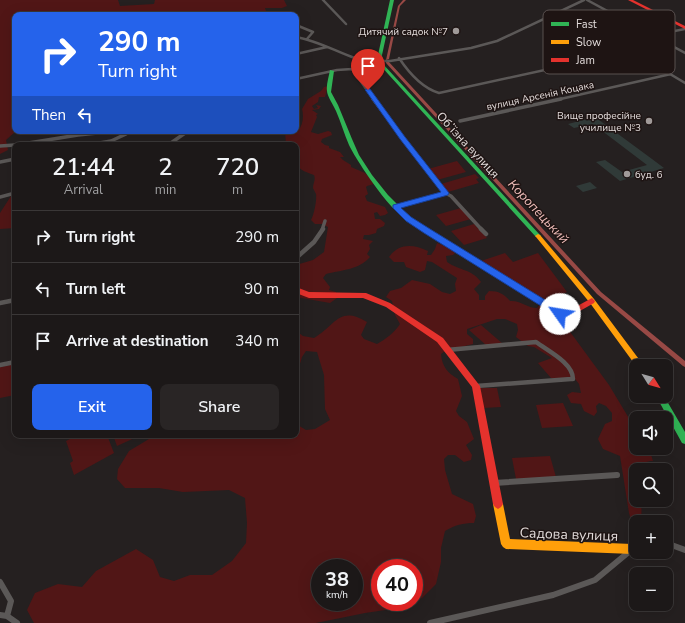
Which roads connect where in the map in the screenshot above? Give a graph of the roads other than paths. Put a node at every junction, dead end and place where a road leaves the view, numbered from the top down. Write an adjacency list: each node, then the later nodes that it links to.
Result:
1 (323, 0): 10 (street)
2 (392, 0): 22 (street)
3 (584, 0): 6 (street)
4 (587, 0): 7 (street)
5 (630, 0): 8 (street)
6 (563, 10)
7 (605, 10)
8 (649, 10)
9 (543, 19): 21 (street)
10 (346, 24)
11 (675, 24): 13 (street)
12 (299, 26): 16 (street)
13 (685, 29): 14 (street)
14 (675, 31)
15 (299, 38): 16 (street)
16 (308, 39): 17 (street)
17 (327, 47): 19 (street); 22 (street)
18 (675, 48): 20 (street)
19 (299, 53)
20 (685, 53)
21 (399, 58): 22 (street); 24 (street)
22 (381, 64): 23 (street); 51 (street, Обʼїзна вулиця)
23 (352, 69): 25 (street); 42 (street)
24 (543, 70)
25 (332, 71): 28 (street); 45 (street)
26 (671, 74): 27 (street, вулиця Арсенія Коцака); 29 (street)
27 (666, 75): 30 (street); 31 (street, вулиця Арсенія Коцака)
28 (299, 79)
29 (685, 82)
30 (685, 86)
31 (460, 121)
32 (85, 134): 35 (street)
33 (126, 134): 36 (street)
34 (184, 134): 37 (street)
35 (35, 142)
36 (102, 142)
37 (172, 142)
38 (12, 145): 39 (street)
39 (0, 146)
40 (12, 160): 41 (street)
41 (0, 162)
42 (446, 193): 45 (street); 47 (street)
43 (12, 194): 44 (street)
44 (0, 197)
45 (395, 207): 51 (street)
46 (325, 221): 48 (street)
47 (486, 234)
48 (299, 255)
49 (299, 292): 53 (street)
50 (12, 301): 52 (street)
51 (592, 301): 54 (street, Обʼїзна вулиця)
52 (0, 303)
53 (447, 350): 57 (street); 57 (street)
54 (635, 359)
55 (12, 363): 56 (street)
56 (0, 366)
57 (476, 386): 61 (street)
58 (664, 403): 59 (street)
59 (685, 440)
60 (617, 475): 61 (street)
61 (494, 483): 63 (street, Садова вулиця)
62 (673, 546): 64 (street)
63 (629, 547)
64 (685, 550)
65 (629, 552): 69 (street)
66 (0, 582): 67 (street)
67 (3, 615): 68 (street)
68 (17, 623)
69 (430, 623)

